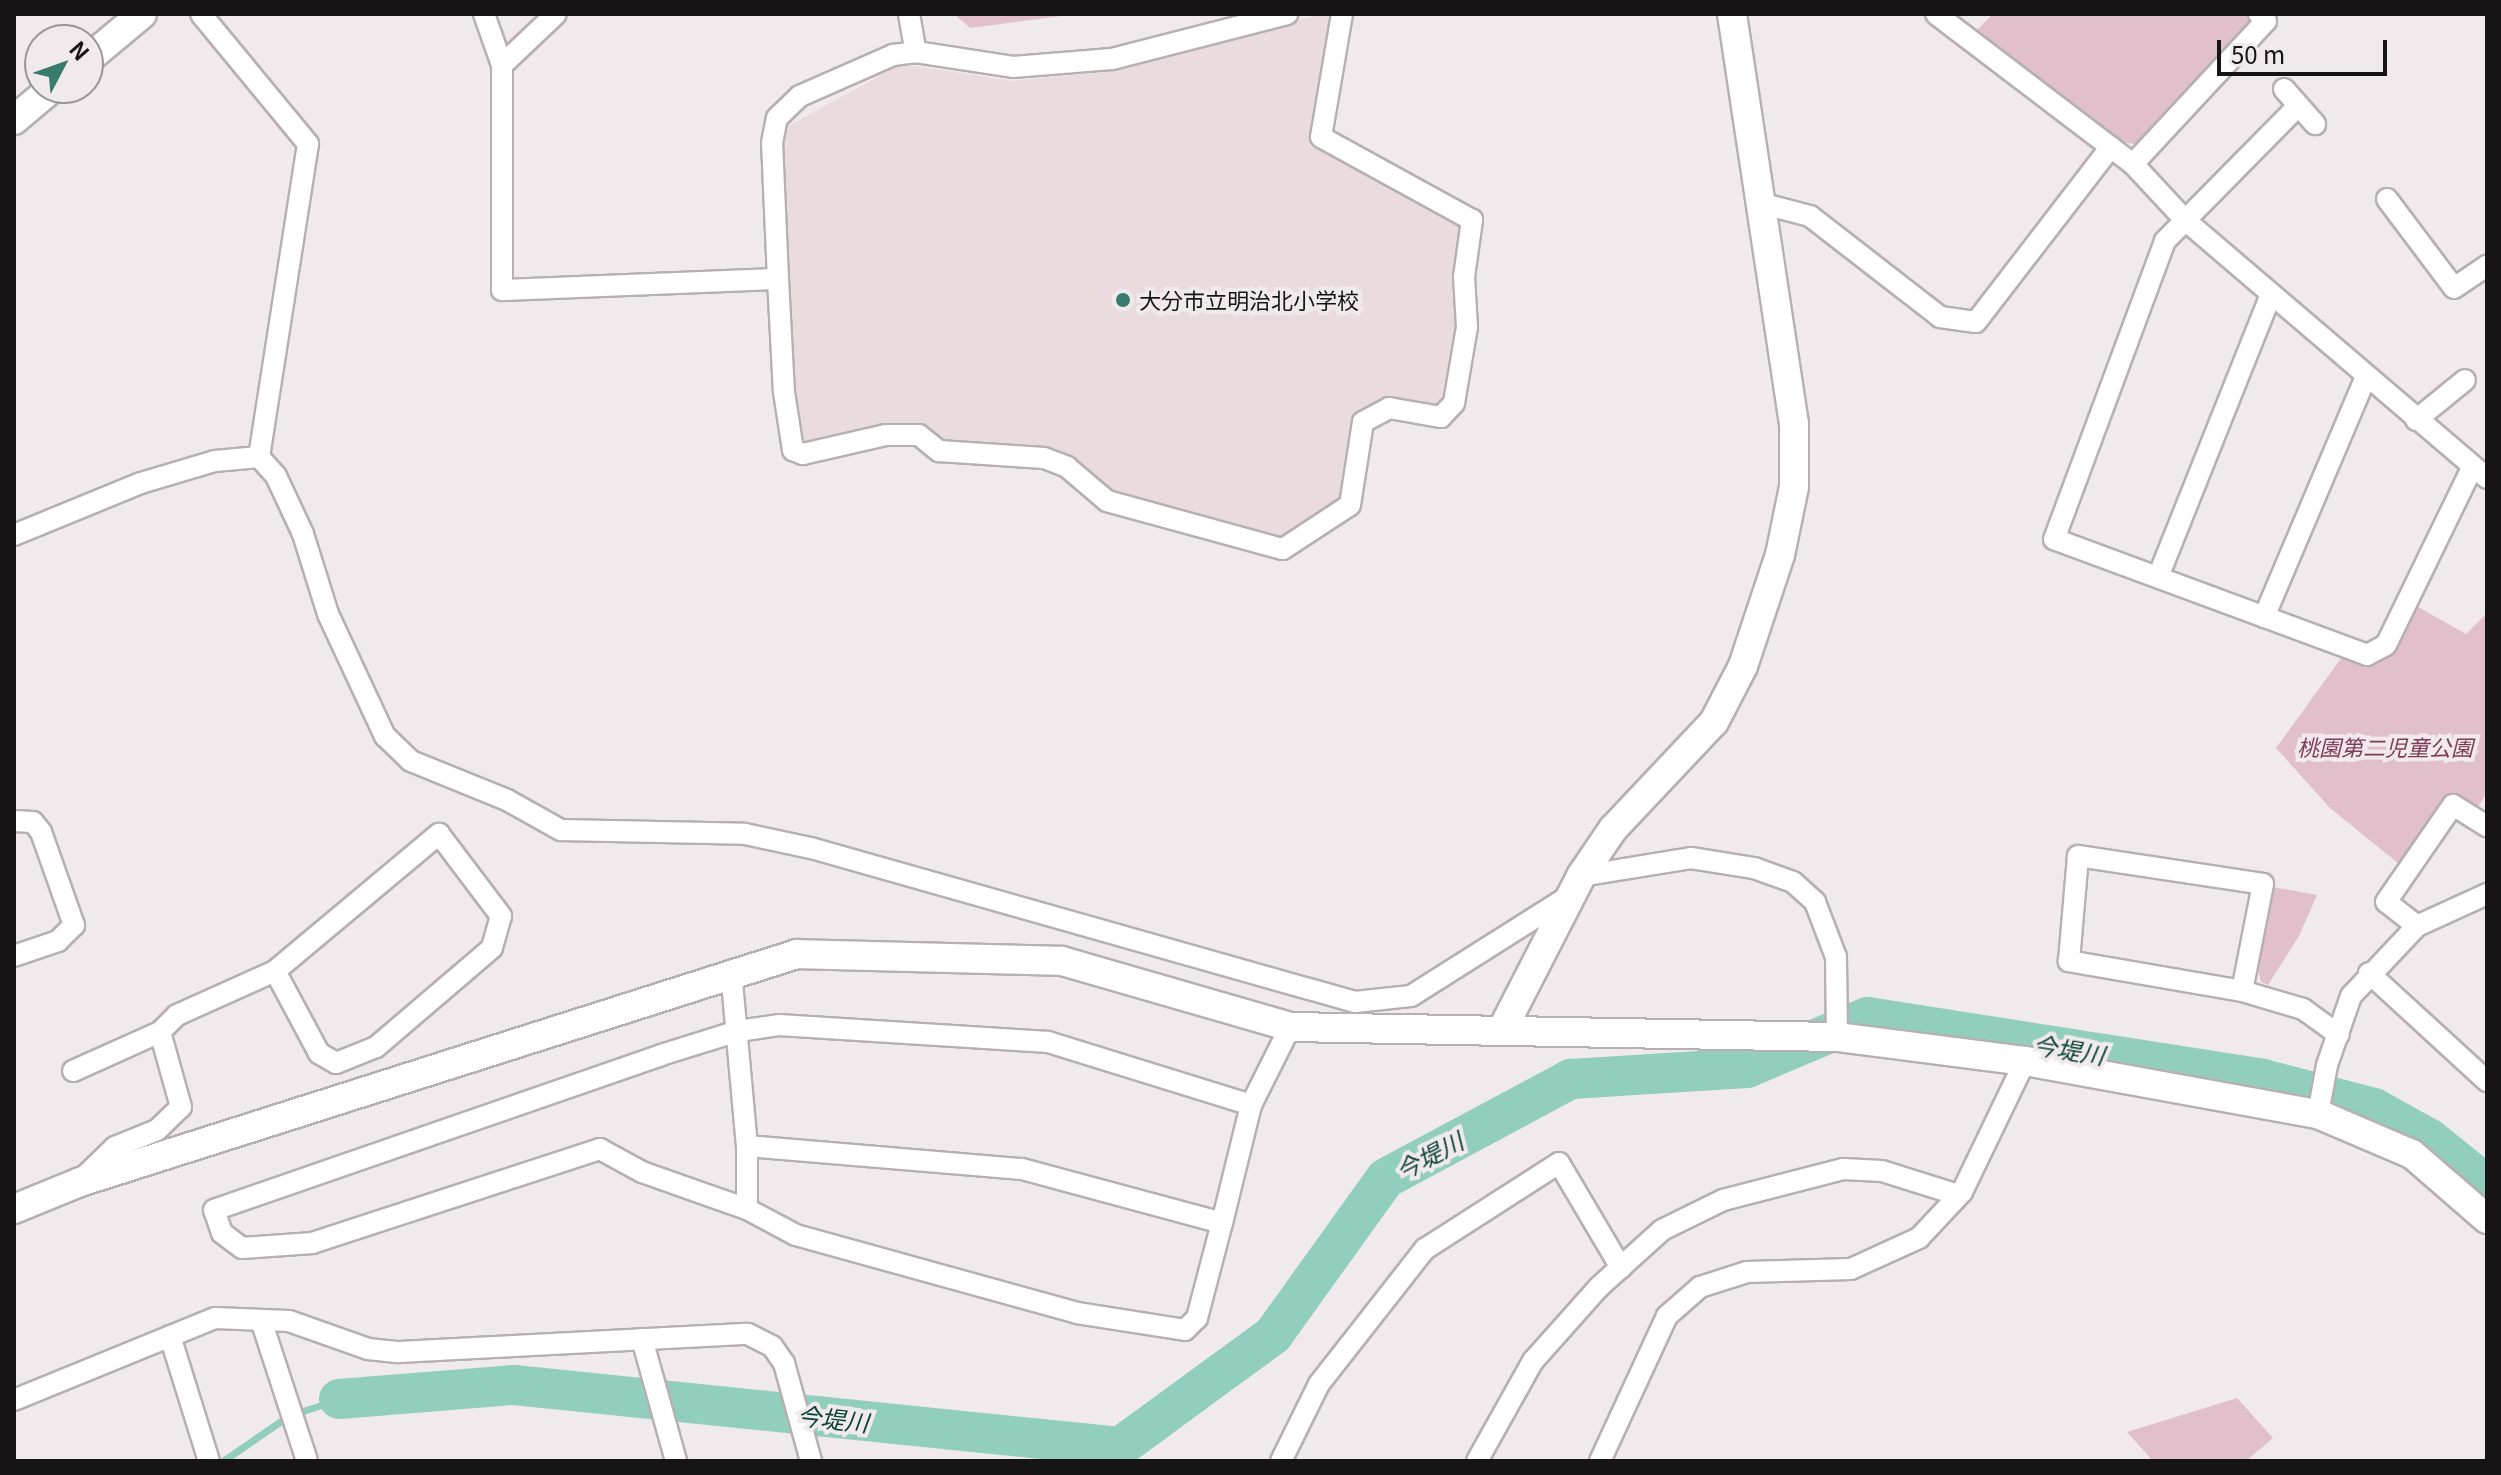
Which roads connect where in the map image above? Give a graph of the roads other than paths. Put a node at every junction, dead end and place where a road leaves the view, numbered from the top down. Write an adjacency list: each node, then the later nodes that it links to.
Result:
1 (142, 14): 11 (street)
2 (201, 14): 30 (street)
3 (484, 14): 13 (street)
4 (556, 14): 13 (street)
5 (909, 14): 12 (street)
6 (1287, 14): 12 (street)
7 (1342, 14): 25 (street)
8 (1732, 14): 22 (street)
9 (1936, 14): 19 (street)
10 (2259, 14): 20 (street)
11 (104, 46)
12 (916, 52): 25 (street)
13 (502, 65): 25 (street)
14 (2284, 89): 16 (street)
15 (33, 104): 17 (street)
16 (2298, 106): 18 (street); 23 (street)
17 (14, 120)
18 (2315, 124)
19 (2111, 147): 20 (street); 22 (street)
20 (2133, 164): 23 (street)
21 (2387, 199): 24 (street)
22 (1760, 203): 37 (street)
23 (2185, 220): 26 (street); 33 (street)
24 (2487, 266)
25 (778, 279)
26 (2271, 294): 27 (street); 33 (street)
27 (2366, 377): 29 (street); 34 (street)
28 (2465, 380): 29 (street)
29 (2416, 420): 31 (street)
30 (259, 457): 32 (street); 37 (street)
31 (2479, 473): 34 (street)
32 (14, 535)
33 (2158, 577): 34 (street)
34 (2264, 617)
35 (14, 821): 40 (street)
36 (2487, 826): 39 (street)
37 (1573, 887): 46 (street); 50 (street)
38 (2482, 902): 39 (street)
39 (2417, 926): 43 (street)
40 (14, 956)
41 (275, 971): 41 (street); 48 (street)
42 (731, 971): 45 (street); 47 (street); 57 (street)
43 (2369, 973): 49 (street); 53 (street)
44 (2242, 991): 44 (street); 49 (street)
45 (1290, 1027): 46 (street); 54 (street)
46 (1502, 1030): 50 (street)
47 (738, 1031): 54 (street); 56 (street); 60 (street)
48 (160, 1032): 52 (street); 57 (street)
49 (2339, 1035): 55 (street)
50 (1837, 1037): 51 (street)
51 (2025, 1061): 55 (street); 58 (street)
52 (73, 1071)
53 (2487, 1081)
54 (1251, 1105): 62 (street)
55 (2319, 1107): 61 (street)
56 (747, 1146): 60 (street); 62 (street)
57 (80, 1182): 59 (street)
58 (1958, 1195): 63 (street); 74 (street)
59 (14, 1209)
60 (747, 1209): 62 (street)
61 (2487, 1219)
62 (1222, 1223)
63 (1621, 1268): 72 (street); 73 (street)
64 (261, 1320): 65 (street); 66 (street); 69 (street)
65 (170, 1336): 67 (street); 68 (street)
66 (642, 1339): 70 (street); 71 (street)
67 (14, 1400)
68 (209, 1461)
69 (307, 1461)
70 (676, 1461)
71 (811, 1461)
72 (1281, 1461)
73 (1477, 1461)
74 (1600, 1461)

